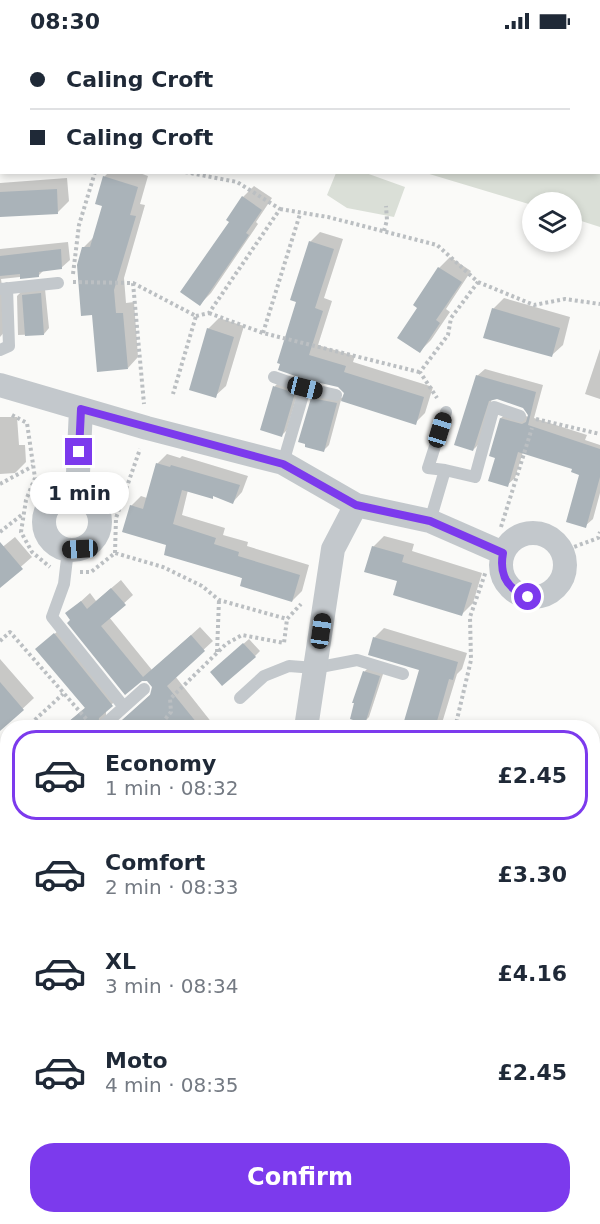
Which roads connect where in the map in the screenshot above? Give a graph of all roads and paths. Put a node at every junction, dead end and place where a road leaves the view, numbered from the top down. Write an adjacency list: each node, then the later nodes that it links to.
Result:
1 (94, 174): 7 (path)
2 (195, 174): 4 (path)
3 (386, 206): 6 (path)
4 (280, 209): 5 (path); 13 (path)
5 (300, 214): 6 (path); 15 (path)
6 (384, 231): 8 (path)
7 (72, 282): 9 (path); 10 (path)
8 (478, 282): 12 (path); 17 (path)
9 (58, 283): 11 (lane)
10 (133, 283): 14 (path); 27 (path)
11 (3, 288): 16 (lane)
12 (600, 304)
13 (209, 313): 14 (path); 15 (path)
14 (196, 316): 21 (path)
15 (263, 333): 17 (path)
16 (0, 350)
17 (420, 372): 24 (path)
18 (274, 377): 20 (lane)
19 (0, 386): 23 (street)
20 (305, 388): 22 (lane); 29 (lane)
21 (173, 394)
22 (336, 395)
23 (81, 409): 27 (street); 33 (street)
24 (446, 412): 31 (lane)
25 (9, 413): 30 (path)
26 (520, 416): 28 (path); 31 (lane)
27 (147, 428): 29 (street); 40 (path)
28 (600, 434)
29 (283, 464): 34 (street)
30 (33, 466): 32 (path); 35 (path)
31 (445, 470): 36 (lane)
32 (0, 484)
33 (77, 494): 42 (street); 42 (street)
34 (356, 505): 36 (street); 43 (street)
35 (24, 513): 37 (path); 42 (path)
36 (430, 521): 41 (street)
37 (0, 532)
38 (600, 532): 39 (path)
39 (563, 551): 41 (street); 41 (street)
40 (115, 553): 42 (path); 44 (path)
41 (503, 553)
42 (67, 561): 53 (lane)
43 (326, 595): 45 (path); 48 (street)
44 (219, 600): 45 (path); 47 (path)
45 (287, 619): 47 (path)
46 (0, 641): 51 (path)
47 (217, 653): 57 (path)
48 (315, 668): 49 (lane); 52 (lane); 58 (street)
49 (404, 674)
50 (144, 689): 53 (lane)
51 (63, 694): 54 (path); 55 (path)
52 (240, 698)
53 (124, 707): 56 (lane)
54 (35, 720)
55 (92, 720)
56 (107, 720)
57 (164, 720)
58 (307, 720)

